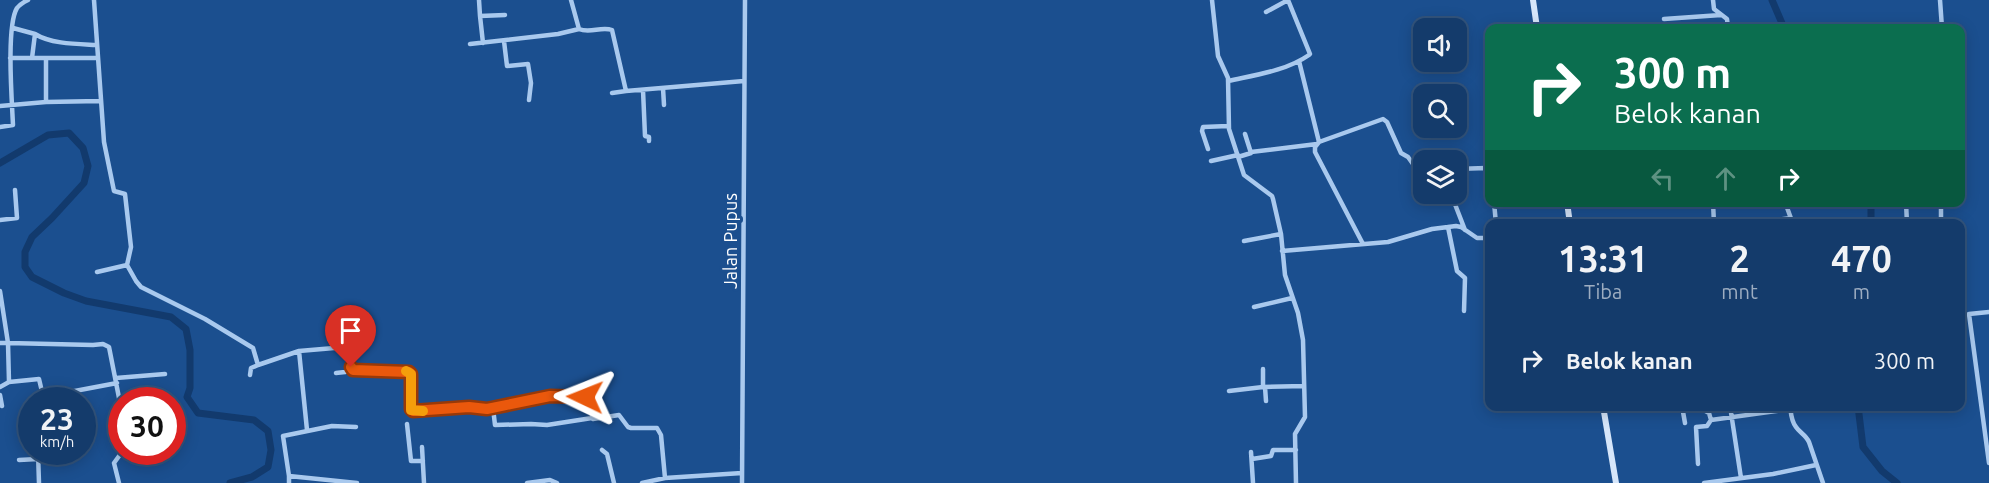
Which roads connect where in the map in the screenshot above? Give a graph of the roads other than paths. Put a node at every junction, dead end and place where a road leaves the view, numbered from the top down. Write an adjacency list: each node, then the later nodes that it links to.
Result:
1 (28, 0): 19 (street)
2 (94, 0): 25 (street)
3 (478, 0): 14 (street)
4 (571, 0): 20 (street)
5 (745, 0): 31 (street, Jalan Pupus)
6 (1212, 0): 32 (street)
7 (1288, 0): 11 (street); 30 (street)
8 (1533, 0): 16 (main road)
9 (1713, 0): 13 (street)
10 (1940, 0): 18 (street)
11 (1266, 12)
12 (505, 15): 14 (street)
13 (1721, 15): 15 (street); 17 (street)
14 (480, 16): 23 (street)
15 (1664, 19)
16 (1537, 24)
17 (1728, 24)
18 (1942, 24)
19 (13, 25): 21 (street); 26 (street)
20 (579, 29): 22 (street); 35 (street)
21 (35, 34): 25 (street); 27 (street)
22 (504, 41): 23 (street); 37 (street)
23 (483, 43): 24 (street)
24 (470, 44)
25 (96, 45): 29 (street)
26 (10, 58): 27 (street); 40 (street)
27 (32, 58): 28 (street)
28 (46, 58): 29 (street); 39 (street)
29 (98, 58): 38 (street)
30 (1299, 62): 32 (street); 47 (street)
31 (744, 81): 33 (street); 123 (street, Jalan Pupus)
32 (1228, 81): 43 (street)
33 (663, 88): 34 (street); 41 (street)
34 (643, 90): 35 (street); 46 (street)
35 (626, 91): 36 (street)
36 (612, 93)
37 (529, 100)
38 (100, 101): 39 (street); 65 (street)
39 (46, 102): 40 (street)
40 (13, 105): 42 (street); 44 (street)
41 (664, 105)
42 (0, 106)
43 (1228, 126): 48 (street); 50 (street)
44 (0, 127)
45 (1245, 134): 49 (street)
46 (649, 141)
47 (1318, 143): 49 (street); 52 (street); 63 (street)
48 (1208, 149)
49 (1251, 152): 50 (street)
50 (1238, 156): 51 (street); 60 (street)
51 (1211, 161)
52 (1413, 164)
53 (1485, 168): 54 (street)
54 (1467, 169)
55 (15, 190): 57 (street)
56 (1455, 204): 59 (street)
57 (0, 220)
58 (1448, 227): 59 (street); 63 (street); 70 (street)
59 (1466, 230): 61 (street)
60 (1281, 234): 62 (street); 64 (street)
61 (1485, 238)
62 (1244, 241)
63 (1363, 244): 64 (street)
64 (1282, 251): 68 (street)
65 (127, 265): 66 (street); 77 (street)
66 (97, 272)
67 (0, 291): 75 (street)
68 (1292, 298): 69 (street); 85 (street)
69 (1254, 307)
70 (1464, 311)
71 (1989, 312): 73 (street)
72 (1965, 314): 73 (street)
73 (1969, 314): 112 (street)
74 (0, 343): 75 (street)
75 (8, 343): 83 (street); 84 (street)
76 (299, 351): 77 (street); 78 (street); 110 (street)
77 (258, 365): 82 (street)
78 (352, 368): 80 (street); 95 (street)
79 (1263, 369): 90 (street)
80 (336, 373)
81 (165, 374): 83 (street)
82 (250, 375)
83 (116, 380): 88 (street); 89 (street)
84 (9, 382): 86 (street); 87 (street)
85 (1304, 386): 90 (street); 114 (street)
86 (0, 387)
87 (41, 387)
88 (89, 387)
89 (117, 387)
90 (1264, 387): 91 (street); 93 (street)
91 (1229, 391)
92 (0, 395): 94 (street)
93 (1266, 401)
94 (2, 406)
95 (493, 408): 104 (street); 104 (street)
96 (1604, 411): 141 (main road)
97 (1683, 411): 107 (street)
98 (1706, 411): 106 (street)
99 (1731, 411): 105 (street)
100 (1762, 411): 103 (street)
101 (1776, 411): 103 (street)
102 (1790, 411): 122 (street)
103 (1762, 414): 105 (street)
104 (592, 418): 126 (street)
105 (1733, 418): 106 (street); 127 (street)
106 (1714, 420): 119 (street)
107 (1685, 423)
108 (407, 424): 117 (street)
109 (356, 427): 110 (street)
110 (308, 430): 124 (street)
111 (422, 447): 117 (street)
112 (1988, 448): 118 (street)
113 (602, 450): 136 (street)
114 (1296, 450): 116 (street); 140 (street)
115 (1251, 452): 116 (street)
116 (1252, 459): 139 (street)
117 (423, 461): 133 (street)
118 (1989, 463)
119 (1698, 464)
120 (38, 465): 129 (street)
121 (114, 465): 130 (street)
122 (1816, 465): 125 (street); 144 (street)
123 (742, 473): 126 (street); 138 (street, Jalan Pupus)
124 (289, 476): 131 (street); 132 (street)
125 (1754, 476): 127 (street); 143 (street)
126 (665, 478): 137 (street)
127 (1741, 478): 128 (street)
128 (1719, 482): 142 (street)
129 (39, 483)
130 (119, 483)
131 (289, 483)
132 (354, 483)
133 (423, 483)
134 (527, 483): 135 (street)
135 (557, 483)
136 (614, 483)
137 (642, 483)
138 (742, 483)
139 (1253, 483)
140 (1296, 483)
141 (1616, 483)
142 (1704, 483)
143 (1754, 483)
144 (1823, 483)

